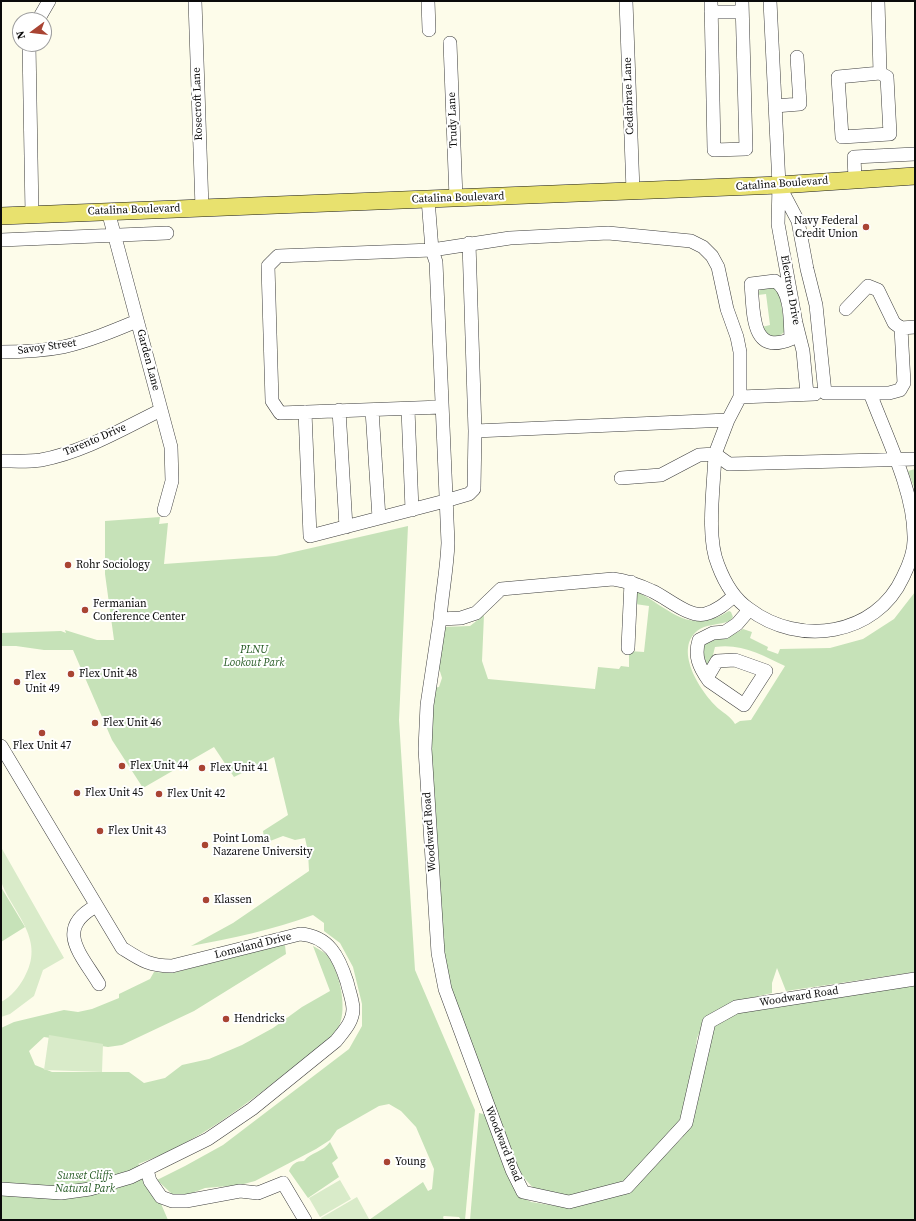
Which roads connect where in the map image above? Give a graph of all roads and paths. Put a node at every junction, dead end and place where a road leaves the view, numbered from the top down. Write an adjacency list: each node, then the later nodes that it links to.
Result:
1 (49, 1): 9 (street)
2 (195, 1): 23 (street, Rosecroft Lane)
3 (428, 1): 10 (street)
4 (626, 1): 20 (street, Cedarbrae Lane)
5 (770, 1): 15 (street, Electron Drive)
6 (878, 1): 14 (street)
7 (711, 6): 8 (street); 8 (street)
8 (742, 6)
9 (43, 12)
10 (429, 30)
11 (450, 43): 21 (street, Trudy Lane)
12 (29, 52): 25 (street)
13 (797, 57): 15 (street)
14 (880, 74): 14 (street)
15 (776, 106): 19 (street, Electron Drive)
16 (915, 154): 18 (street)
17 (915, 176): 18 (main road, Catalina Boulevard)
18 (856, 179): 19 (main road, Catalina Boulevard)
19 (779, 185): 20 (main road, Catalina Boulevard); 33 (street, Electron Drive); 35 (street, Electron Drive)
20 (633, 191): 21 (main road, Catalina Boulevard)
21 (456, 198): 22 (main road, Catalina Boulevard)
22 (428, 199): 23 (main road, Catalina Boulevard); 31 (street)
23 (202, 208): 24 (main road, Catalina Boulevard)
24 (108, 211): 25 (main road, Catalina Boulevard); 28 (street, Garden Lane)
25 (32, 214): 26 (main road, Catalina Boulevard)
26 (1, 216)
27 (167, 233): 28 (street)
28 (114, 236): 29 (street); 34 (street, Garden Lane)
29 (1, 240)
30 (469, 243): 31 (street); 43 (street); 51 (street)
31 (432, 250): 44 (street); 49 (street)
32 (846, 309): 37 (street)
33 (817, 320): 35 (street); 40 (street, Electron Drive)
34 (137, 321): 38 (street, Savoy Street); 46 (street, Garden Lane)
35 (793, 323): 35 (street); 42 (street, Electron Drive)
36 (915, 327): 37 (street)
37 (901, 328): 39 (street)
38 (1, 352)
39 (909, 363): 41 (street)
40 (825, 393): 41 (street); 42 (street)
41 (870, 393): 54 (street)
42 (807, 394): 43 (street)
43 (740, 397): 50 (street)
44 (442, 407): 45 (street); 57 (street)
45 (408, 409): 48 (street); 59 (street)
46 (161, 410): 55 (street, Tarento Drive); 58 (street, Garden Lane)
47 (339, 410): 48 (street); 49 (street); 61 (street)
48 (372, 410): 60 (street)
49 (306, 412): 61 (street)
50 (728, 420): 51 (street); 52 (street)
51 (475, 431): 57 (street)
52 (715, 454): 54 (street); 56 (street); 63 (street)
53 (915, 459): 54 (street)
54 (895, 460): 64 (street)
55 (1, 462)
56 (621, 478)
57 (445, 501): 59 (street); 65 (street)
58 (164, 510)
59 (412, 510): 60 (street)
60 (379, 518): 61 (street)
61 (346, 527)
62 (630, 582): 63 (street); 65 (street); 66 (street)
63 (734, 596): 64 (street)
64 (749, 610): 67 (street)
65 (440, 619): 70 (street, Woodward Road)
66 (628, 648)
67 (707, 678)
68 (1, 746): 69 (street, Lomaland Drive)
69 (96, 906): 71 (street); 72 (street, Lomaland Drive)
70 (915, 979)
71 (99, 984)
72 (147, 1170): 73 (street, Lomaland Drive); 74 (street)
73 (1, 1189)
74 (305, 1220)

